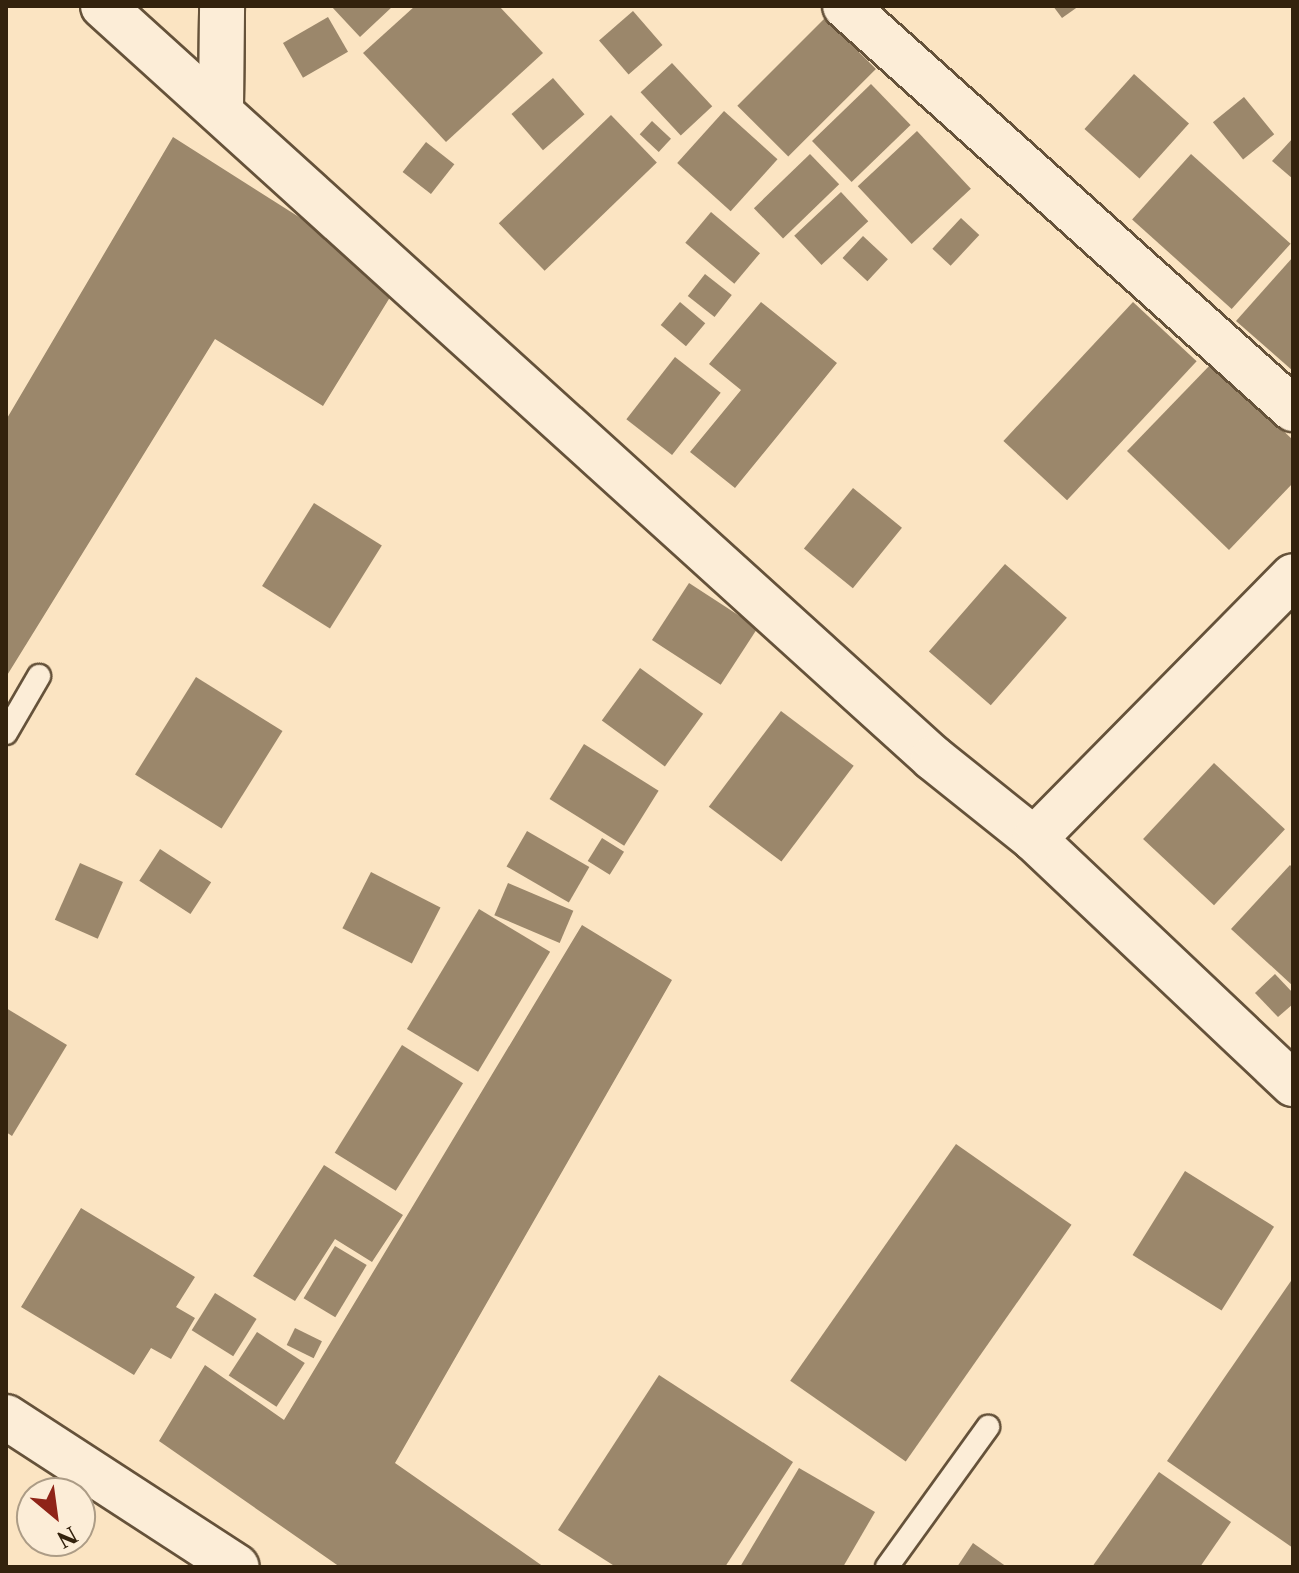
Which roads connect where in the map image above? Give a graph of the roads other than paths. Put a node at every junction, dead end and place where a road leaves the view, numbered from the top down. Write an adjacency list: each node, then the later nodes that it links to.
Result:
1 (103, 6): 4 (street)
2 (222, 6): 4 (street)
3 (845, 6): 5 (street)
4 (221, 108): 9 (street)
5 (1293, 409)
6 (1293, 576): 9 (street)
7 (39, 676): 8 (lane)
8 (6, 733)
9 (1034, 839): 10 (street)
10 (1293, 1084)
11 (6, 1417): 13 (street)
12 (988, 1427): 14 (lane)
13 (237, 1567)
14 (887, 1567)

